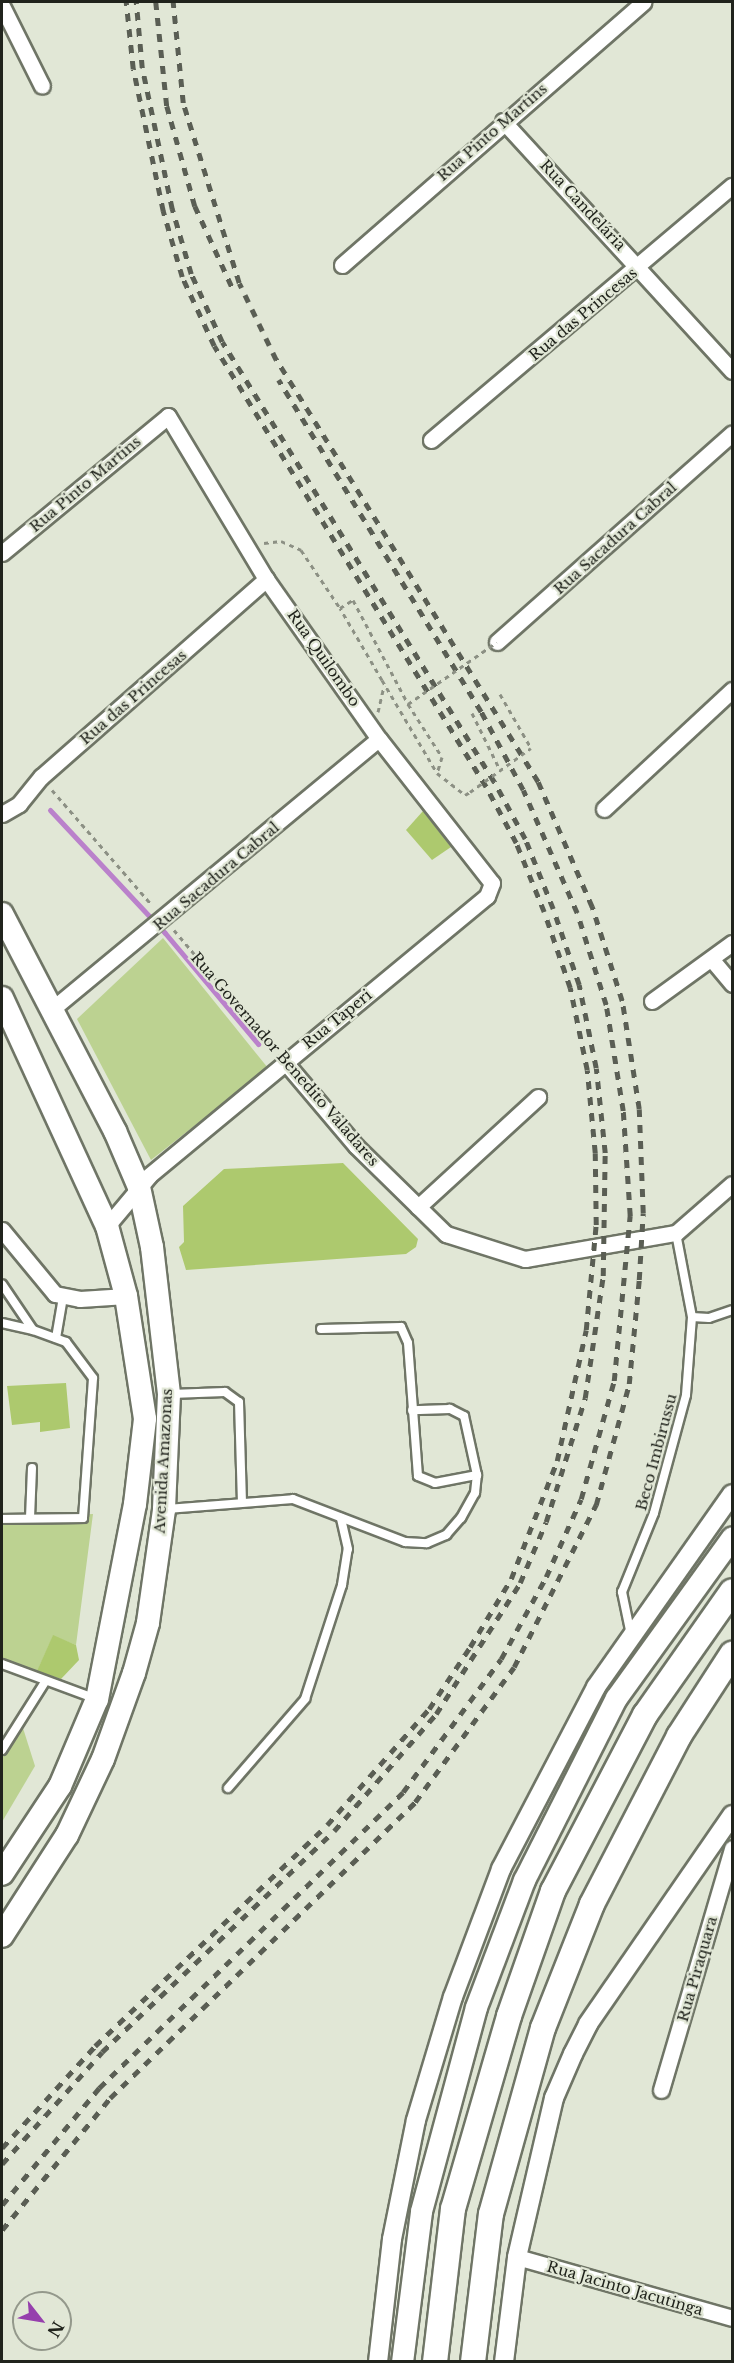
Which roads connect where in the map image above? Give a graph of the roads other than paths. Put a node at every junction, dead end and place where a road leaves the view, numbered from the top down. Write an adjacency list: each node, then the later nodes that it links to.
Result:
1 (644, 2): 4 (street, Rua Pinto Martins)
2 (2, 6): 3 (street)
3 (42, 86)
4 (503, 121): 6 (street, Rua Pinto Martins); 7 (street, Rua Candelária)
5 (732, 186): 7 (street, Rua das Princesas)
6 (342, 265)
7 (641, 266): 8 (street, Rua Candelária); 11 (street, Rua das Princesas)
8 (732, 371)
9 (168, 416): 12 (street, Rua Pinto Martins); 13 (street, Rua Quilombo)
10 (732, 433): 14 (street, Rua Sacadura Cabral)
11 (430, 440)
12 (2, 553)
13 (266, 579): 16 (street, Rua Quilombo); 18 (street, Rua das Princesas)
14 (497, 642)
15 (732, 690): 17 (street)
16 (379, 739): 19 (street, Rua Quilombo); 26 (street, Rua Sacadura Cabral)
17 (604, 809)
18 (2, 814)
19 (492, 890): 27 (street, Rua Taperi)
20 (2, 914): 26 (main road, Avenida Amazonas)
21 (732, 944): 22 (street)
22 (713, 961): 23 (street); 25 (street)
23 (732, 984)
24 (2, 998): 32 (main road, Avenida Amazonas)
25 (652, 1001)
26 (51, 1010): 30 (main road, Avenida Amazonas)
27 (285, 1062): 30 (street, Rua Taperi); 31 (street, Rua Governador Benedito Valadares)
28 (538, 1097): 31 (street)
29 (732, 1184): 34 (street)
30 (139, 1187): 32 (street, Rua Taperi); 44 (main road, Avenida Amazonas)
31 (418, 1207): 34 (street, Rua Governador Benedito Valadares)
32 (107, 1226): 36 (main road, Avenida Amazonas)
33 (2, 1230): 37 (street)
34 (676, 1233): 39 (lane, Beco Imbirussu)
35 (2, 1284): 42 (lane)
36 (126, 1296): 37 (street); 60 (main road, Avenida Amazonas)
37 (63, 1298): 43 (lane)
38 (732, 1310): 39 (lane)
39 (692, 1317): 56 (lane, Beco Imbirussu)
40 (2, 1323): 42 (lane)
41 (321, 1329): 45 (lane)
42 (33, 1330): 43 (lane)
43 (56, 1338): 51 (lane)
44 (169, 1394): 49 (lane); 50 (main road, Avenida Amazonas)
45 (412, 1410): 47 (lane); 47 (lane)
46 (32, 1468): 51 (lane)
47 (477, 1475): 52 (lane)
48 (732, 1494): 56 (street)
49 (242, 1502): 50 (lane); 52 (lane)
50 (164, 1510): 67 (main road, Avenida Amazonas)
51 (30, 1518): 53 (lane)
52 (341, 1518): 62 (lane)
53 (2, 1519)
54 (732, 1538): 72 (main road)
55 (732, 1592): 73 (highway)
56 (631, 1638): 71 (street)
57 (732, 1654): 74 (highway)
58 (2, 1664): 59 (lane)
59 (45, 1682): 60 (lane); 61 (lane)
60 (97, 1699): 65 (main road, Avenida Amazonas)
61 (2, 1750)
62 (228, 1788)
63 (732, 1815): 69 (street)
64 (732, 1848): 66 (street, Rua Piraquara)
65 (2, 1874)
66 (726, 1892): 68 (street, Rua Piraquara)
67 (2, 1936)
68 (661, 2090)
69 (518, 2257): 70 (street, Rua Jacinto Jacutinga); 75 (street)
70 (732, 2318)
71 (378, 2361)
72 (402, 2361)
73 (435, 2361)
74 (473, 2361)
75 (504, 2361)

